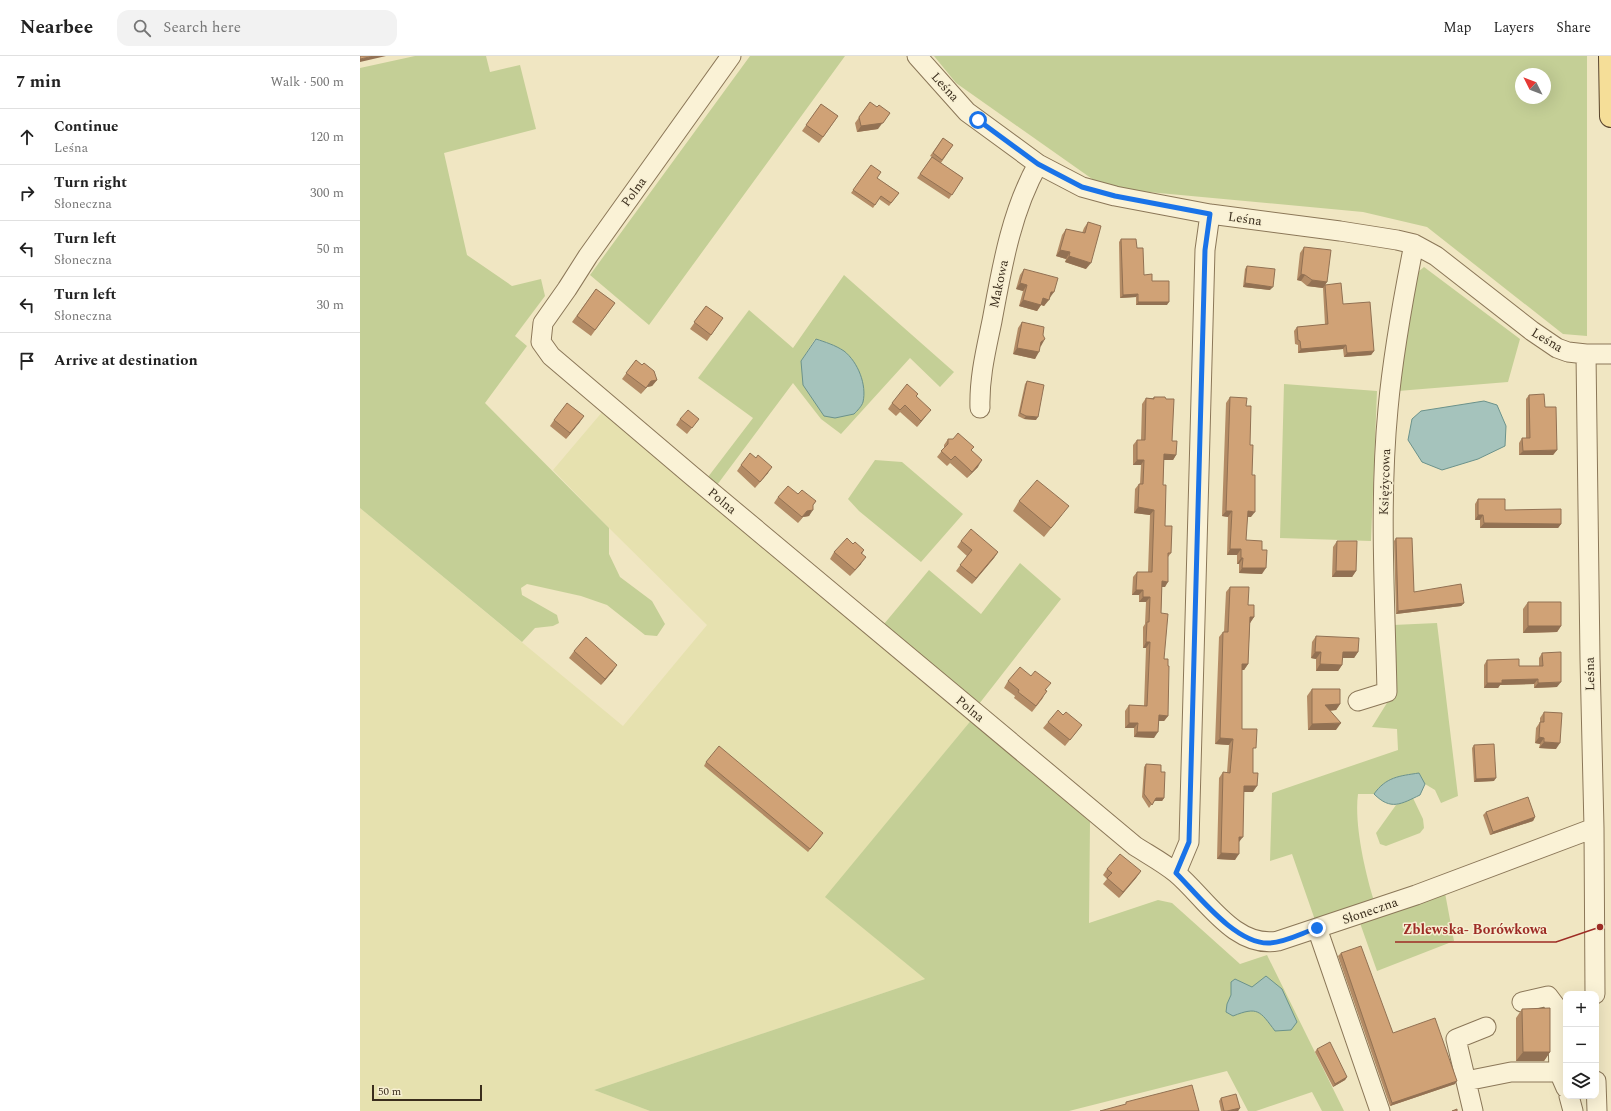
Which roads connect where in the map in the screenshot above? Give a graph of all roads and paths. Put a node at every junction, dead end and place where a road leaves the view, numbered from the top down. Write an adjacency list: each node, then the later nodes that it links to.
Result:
1 (731, 56): 13 (street, Polna)
2 (917, 56): 5 (street, Leśna)
3 (1610, 56): 4 (main road)
4 (1611, 116)
5 (1038, 164): 6 (street, Leśna); 10 (street, Makowa)
6 (1210, 214): 7 (street, Leśna); 13 (street)
7 (1414, 244): 8 (street, Leśna); 11 (street, Księżycowa)
8 (1586, 354): 9 (street, Leśna); 12 (street, Leśna)
9 (1611, 354)
10 (980, 408)
11 (1358, 701)
12 (1594, 828): 14 (street, Słoneczna); 15 (street, Leśna)
13 (1176, 873): 14 (street, Słoneczna)
14 (1317, 928): 22 (street)
15 (1594, 991)
16 (1522, 1002): 18 (street)
17 (1486, 1027): 19 (street)
18 (1562, 1080): 19 (street)
19 (1466, 1081): 23 (street)
20 (1571, 1099): 24 (street)
21 (1597, 1099): 25 (street)
22 (1380, 1111)
23 (1473, 1111)
24 (1573, 1111)
25 (1597, 1111)

